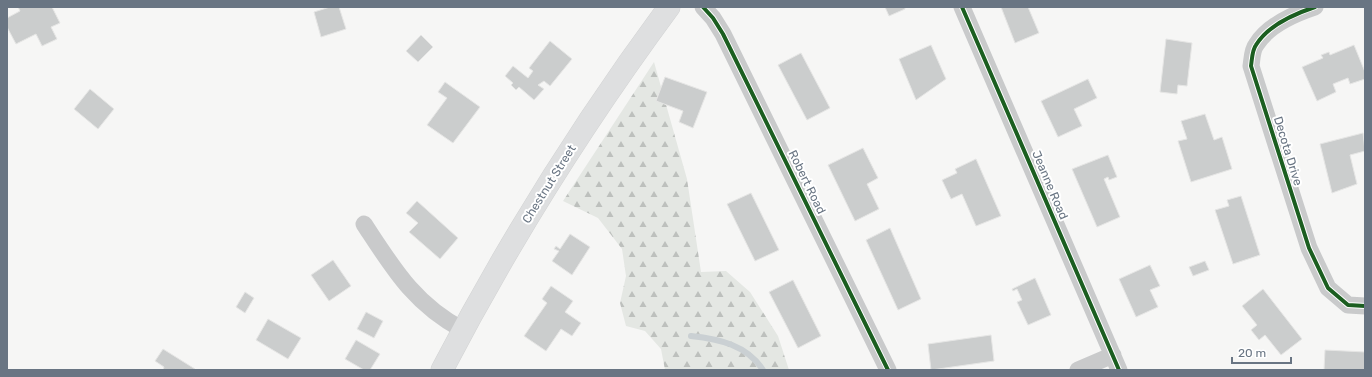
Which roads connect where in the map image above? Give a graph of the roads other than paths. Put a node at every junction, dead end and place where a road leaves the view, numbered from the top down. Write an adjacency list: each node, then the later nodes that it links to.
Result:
1 (669, 7): 7 (main road, Chestnut Street)
2 (703, 7): 10 (street, Robert Road)
3 (962, 7): 8 (street, Jeanne Road)
4 (1315, 7): 6 (street, Decota Drive)
5 (364, 224): 7 (street)
6 (1365, 306)
7 (463, 330): 9 (main road, Chestnut Street)
8 (1116, 362): 11 (street)
9 (442, 370)
10 (888, 370)
11 (1078, 370)

